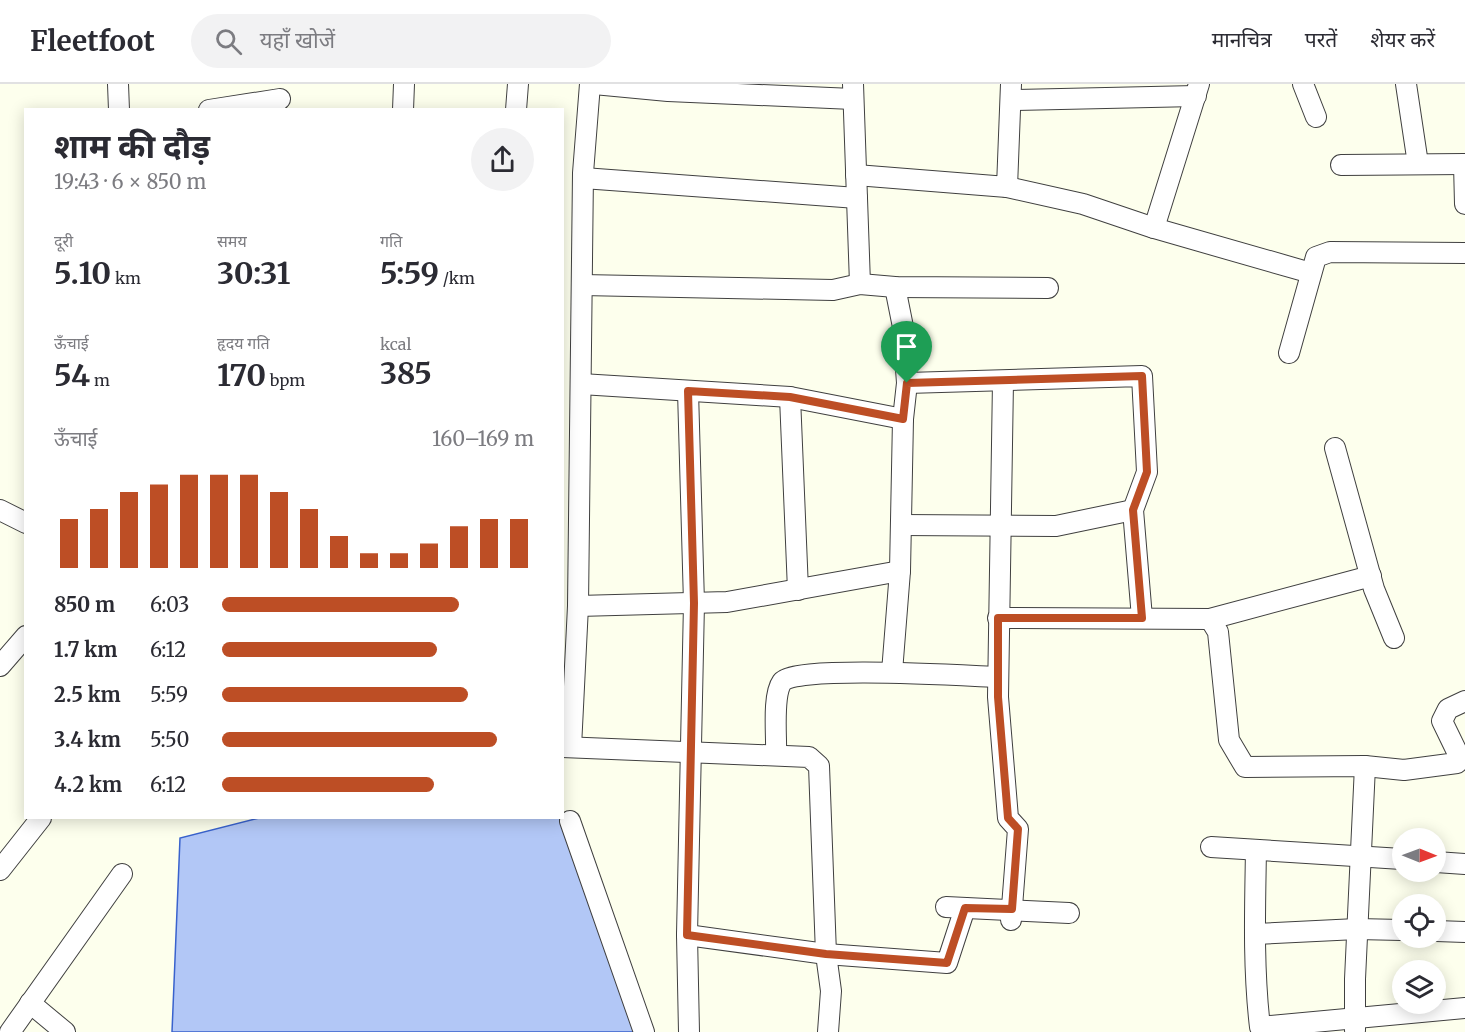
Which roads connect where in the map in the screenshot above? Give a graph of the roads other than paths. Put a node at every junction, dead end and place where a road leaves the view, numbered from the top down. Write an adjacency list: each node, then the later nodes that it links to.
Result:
1 (118, 84): 12 (street)
2 (404, 84): 14 (street)
3 (518, 84): 15 (street)
4 (592, 84): 8 (street); 21 (street)
5 (1303, 84): 16 (street)
6 (1406, 84): 17 (street)
7 (1198, 90): 9 (street); 25 (street)
8 (853, 91): 20 (street)
9 (1086, 91): 10 (street)
10 (1011, 92): 22 (street)
11 (280, 98): 13 (street)
12 (119, 108)
13 (221, 108)
14 (403, 108)
15 (516, 108)
16 (1316, 117)
17 (1418, 164): 18 (street); 19 (street)
18 (1464, 164): 24 (street)
19 (1341, 165)
20 (856, 175): 22 (street); 23 (street)
21 (583, 178): 23 (street); 29 (street)
22 (1007, 187): 25 (street)
23 (857, 198): 28 (street)
24 (1465, 204)
25 (1154, 228): 27 (street)
26 (1465, 253): 27 (street)
27 (1311, 273): 32 (street)
28 (860, 284): 29 (street); 30 (street)
29 (582, 285): 35 (street)
30 (895, 287): 31 (street); 34 (street)
31 (1048, 288)
32 (1289, 353)
33 (1003, 381): 34 (street); 41 (street); 44 (street)
34 (907, 383): 38 (street)
35 (581, 384): 36 (street); 49 (street)
36 (688, 391): 37 (street); 48 (street)
37 (790, 397): 38 (street); 47 (street)
38 (903, 419): 43 (street)
39 (1335, 447): 46 (street)
40 (0, 510): 42 (street)
41 (1133, 510): 44 (street); 51 (street)
42 (24, 521)
43 (901, 525): 44 (street); 45 (street)
44 (1000, 525): 50 (street)
45 (900, 571): 47 (street); 56 (street)
46 (1371, 576): 52 (street); 54 (street)
47 (798, 590): 48 (street)
48 (694, 603): 49 (street); 60 (street)
49 (578, 606): 59 (street)
50 (998, 618): 51 (street); 57 (street)
51 (1142, 618): 52 (street)
52 (1210, 619): 62 (street)
53 (24, 638): 55 (street)
54 (1394, 638)
55 (0, 666)
56 (892, 672): 57 (street); 61 (street)
57 (998, 677): 74 (street)
58 (1465, 701): 62 (street)
59 (567, 747): 60 (street)
60 (690, 752): 61 (street); 80 (street)
61 (776, 755): 81 (street)
62 (1365, 766): 67 (street)
63 (39, 819): 71 (street)
64 (570, 821): 87 (street)
65 (1211, 847): 66 (street)
66 (1256, 850): 67 (street); 79 (street)
67 (1361, 856): 68 (street); 75 (street)
68 (1392, 858)
69 (1446, 863): 70 (street)
70 (1465, 864)
71 (0, 870)
72 (122, 874): 82 (street)
73 (1069, 913): 74 (street)
74 (1012, 915): 81 (street)
75 (1357, 929): 76 (street); 79 (street); 84 (street)
76 (1392, 930)
77 (1446, 931): 78 (street)
78 (1465, 932)
79 (1255, 934): 84 (street)
80 (687, 935): 81 (street); 88 (street)
81 (826, 954): 89 (street)
82 (30, 1003): 85 (street); 86 (street)
83 (1465, 1008): 84 (street)
84 (1355, 1025)
85 (10, 1032)
86 (65, 1032)
87 (644, 1032)
88 (689, 1032)
89 (828, 1032)

